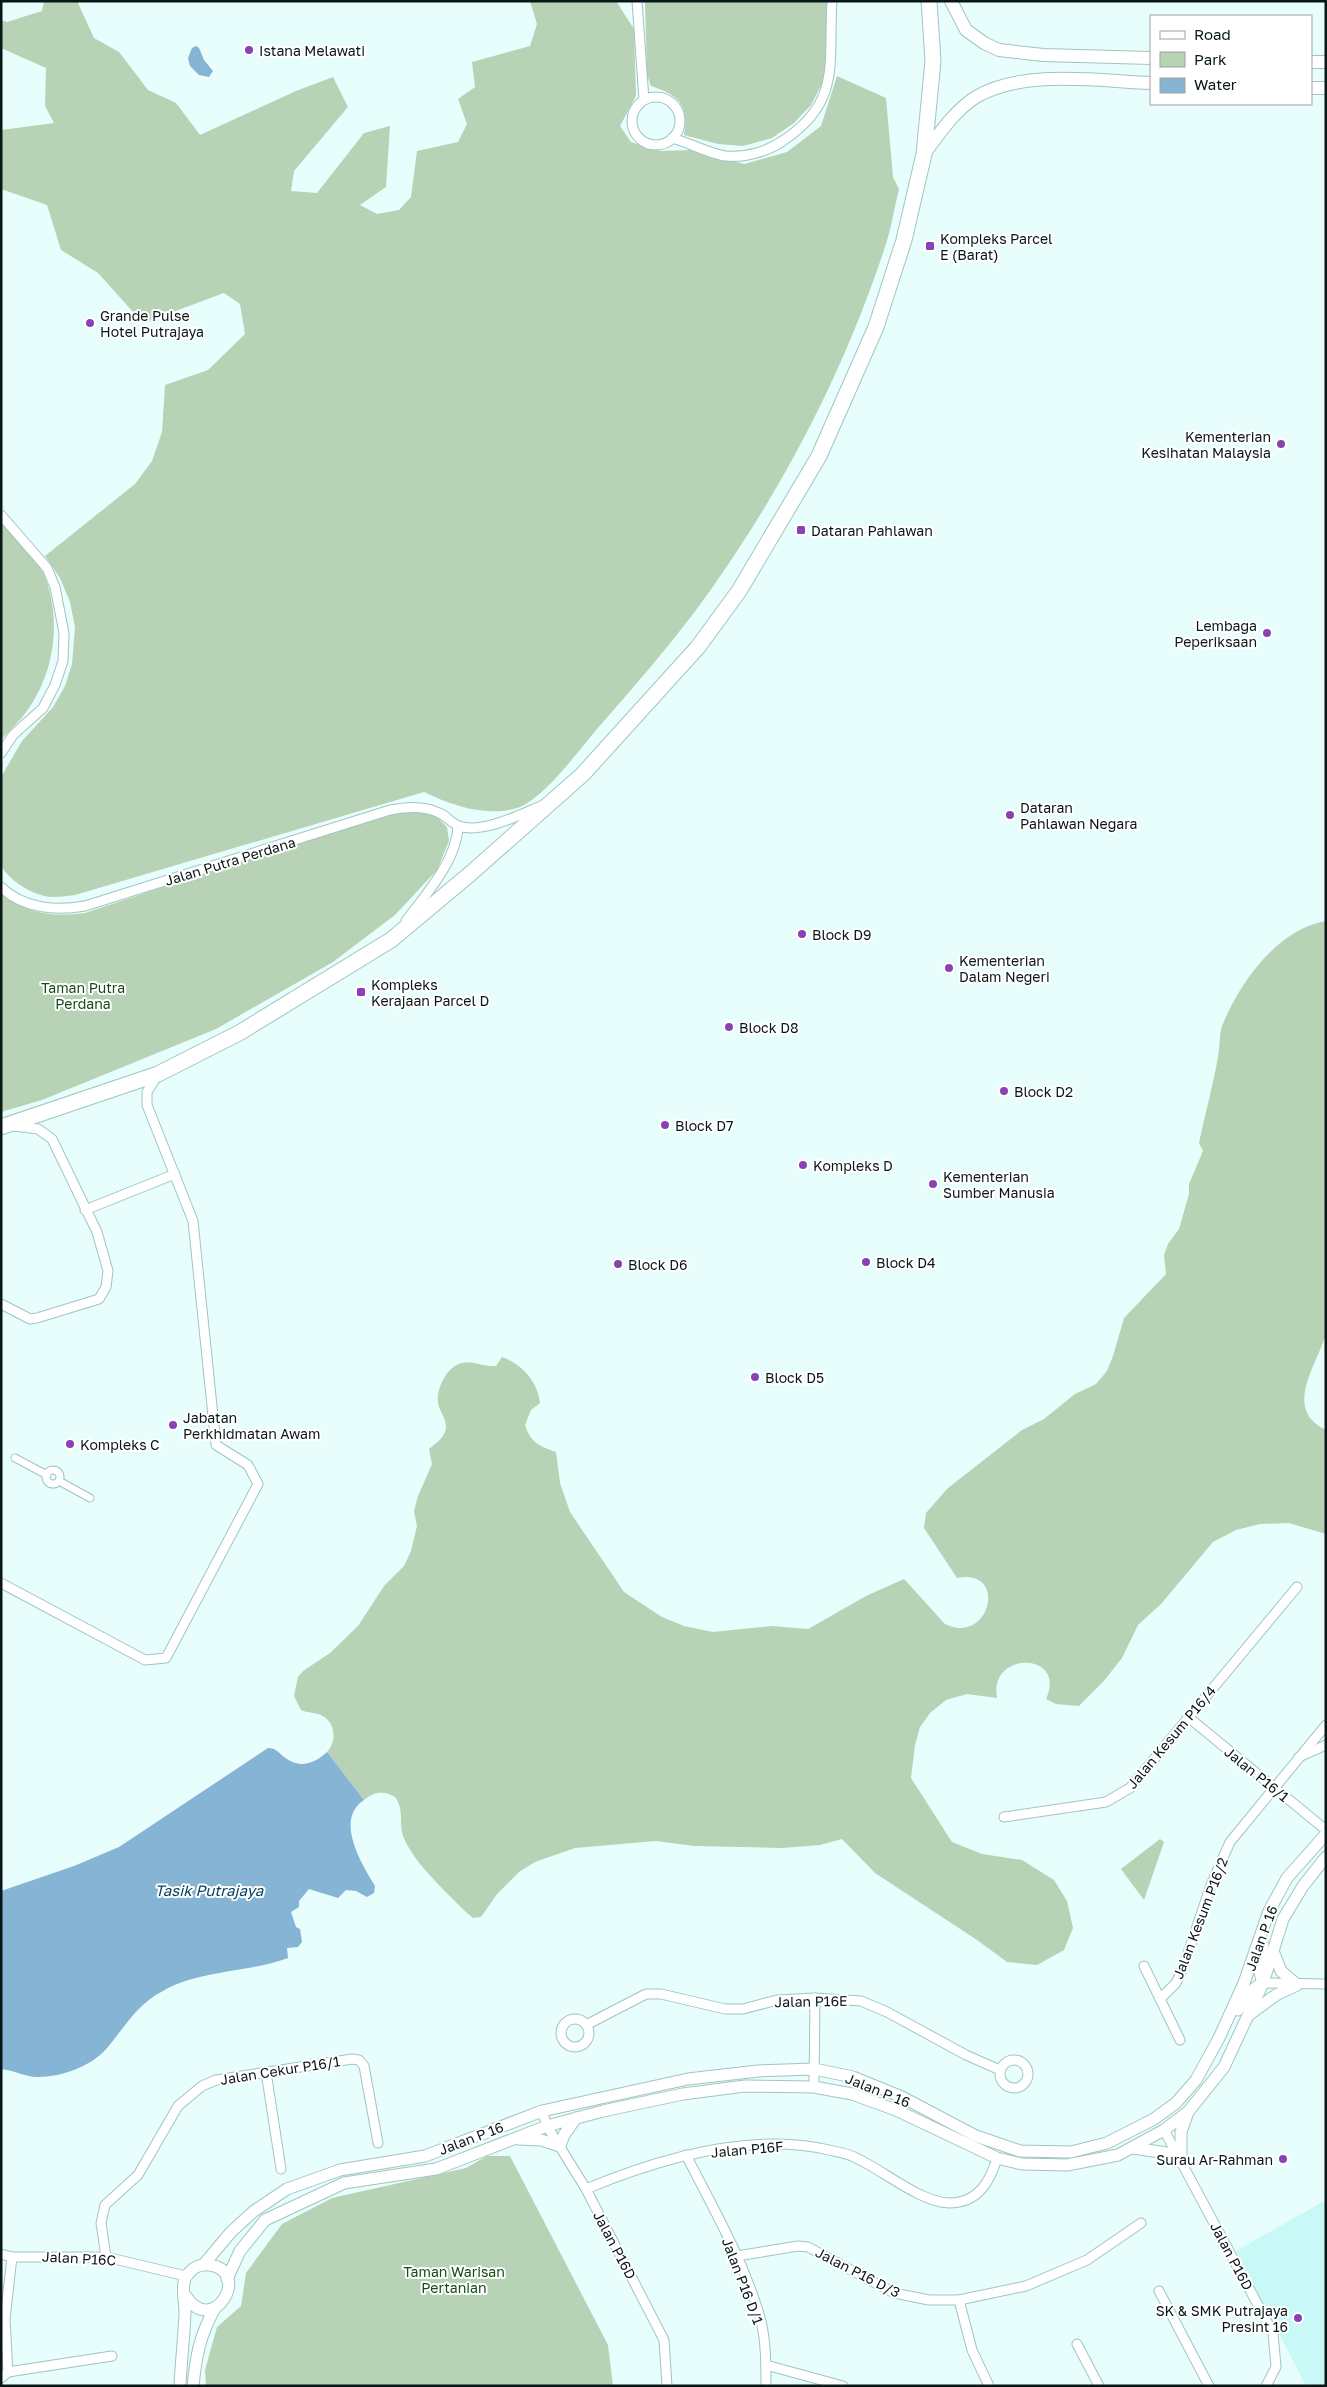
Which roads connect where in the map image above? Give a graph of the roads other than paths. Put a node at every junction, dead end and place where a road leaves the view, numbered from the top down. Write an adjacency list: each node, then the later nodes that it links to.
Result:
1 (637, 1): 11 (street)
2 (832, 1): 12 (street)
3 (929, 1): 13 (main road)
4 (951, 1): 5 (main road)
5 (1150, 58)
6 (1312, 62): 7 (main road)
7 (1326, 62)
8 (1150, 83): 13 (main road)
9 (1312, 88): 10 (main road)
10 (1326, 88)
11 (644, 100): 12 (street); 12 (street)
12 (672, 138)
13 (924, 154): 16 (main road)
14 (1, 516): 15 (street)
15 (1, 752)
16 (550, 802): 17 (street); 19 (main road)
17 (458, 826): 18 (street, Jalan Putra Perdana); 19 (street)
18 (1, 887)
19 (391, 940): 20 (main road)
20 (158, 1074): 21 (main road); 22 (street)
21 (5, 1126): 23 (street)
22 (174, 1174): 23 (street); 27 (street)
23 (85, 1210): 24 (street)
24 (1, 1304)
25 (15, 1458): 26 (street)
26 (90, 1498)
27 (1, 1583)
28 (1297, 1586): 29 (street, Jalan Kesum P16/4)
29 (1188, 1717): 33 (street, Jalan P16/1); 34 (street, Jalan Kesum P16/4)
30 (1326, 1725): 32 (street, Jalan Kesum P16/2)
31 (1326, 1745): 32 (street)
32 (1297, 1758): 33 (street, Jalan Kesum P16/2)
33 (1274, 1786): 35 (street, Jalan P16/1); 44 (street, Jalan Kesum P16/2)
34 (1004, 1817)
35 (1326, 1832): 37 (street, Jalan P 16)
36 (1326, 1857): 38 (street, Jalan P 16)
37 (1269, 1911): 40 (street); 47 (street, Jalan P 16)
38 (1273, 1951): 40 (street, Jalan P 16); 42 (street)
39 (1144, 1966): 44 (street)
40 (1264, 1983): 42 (street); 45 (street, Jalan P 16); 47 (street)
41 (1326, 1984): 42 (street)
42 (1297, 1985): 45 (street)
43 (815, 1998): 46 (street, Jalan P16E); 49 (street); 50 (street, Jalan P16E)
44 (1160, 1999): 48 (street)
45 (1248, 2016): 55 (street, Jalan P 16)
46 (586, 2025)
47 (1219, 2038): 53 (street, Jalan P 16)
48 (1180, 2040)
49 (814, 2069): 52 (street); 54 (street, Jalan P 16); 58 (street, Jalan P 16)
50 (1000, 2070)
51 (266, 2072): 61 (street, Jalan Cekur P16/1); 67 (street); 73 (street, Jalan Cekur P16/1)
52 (814, 2087): 56 (street, Jalan P 16); 65 (street, Jalan P 16)
53 (1176, 2103): 58 (street, Jalan P 16); 59 (street)
54 (542, 2111): 57 (street, Jalan P16D); 74 (street, Jalan P 16)
55 (1188, 2112): 59 (street, Jalan P 16); 66 (street)
56 (576, 2118): 57 (street, Jalan P 16); 62 (street)
57 (547, 2126): 60 (street, Jalan P 16); 62 (street, Jalan P16D)
58 (1133, 2130): 59 (street)
59 (1164, 2130): 63 (street, Jalan P 16); 66 (street, Jalan P16D)
60 (511, 2139): 62 (street); 76 (street, Jalan P 16)
61 (378, 2143)
62 (560, 2146): 68 (street, Jalan P16D)
63 (1132, 2148): 65 (street, Jalan P 16); 66 (street)
64 (686, 2155): 65 (street, Jalan P16F); 68 (street, Jalan P16F); 71 (street, Jalan P16 D/1)
65 (997, 2158)
66 (1181, 2160): 94 (street, Jalan P16D)
67 (281, 2169)
68 (586, 2189): 88 (street, Jalan P16D)
69 (1141, 2223): 79 (street, Jalan P16 D/3)
70 (1, 2254): 72 (street, Jalan P16C)
71 (737, 2256): 79 (street, Jalan P16 D/3); 84 (street, Jalan P16 D/1)
72 (12, 2257): 73 (street, Jalan P16C); 81 (street)
73 (106, 2257): 75 (street, Jalan P16C)
74 (204, 2264): 75 (street, Jalan P 16); 76 (street)
75 (186, 2276): 78 (street)
76 (227, 2279): 80 (street, Jalan P 16)
77 (1159, 2291): 93 (street)
78 (185, 2295): 80 (street); 86 (street)
79 (959, 2300): 91 (street)
80 (215, 2308): 87 (street, Jalan P 16)
81 (3, 2319): 85 (street)
82 (1077, 2344): 92 (street)
83 (112, 2356): 85 (street)
84 (766, 2365): 89 (street, Jalan P16 D/1); 90 (street)
85 (4, 2375)
86 (180, 2386)
87 (193, 2386)
88 (667, 2386)
89 (766, 2386)
90 (843, 2386)
91 (989, 2386)
92 (1099, 2386)
93 (1209, 2386)
94 (1266, 2386)

